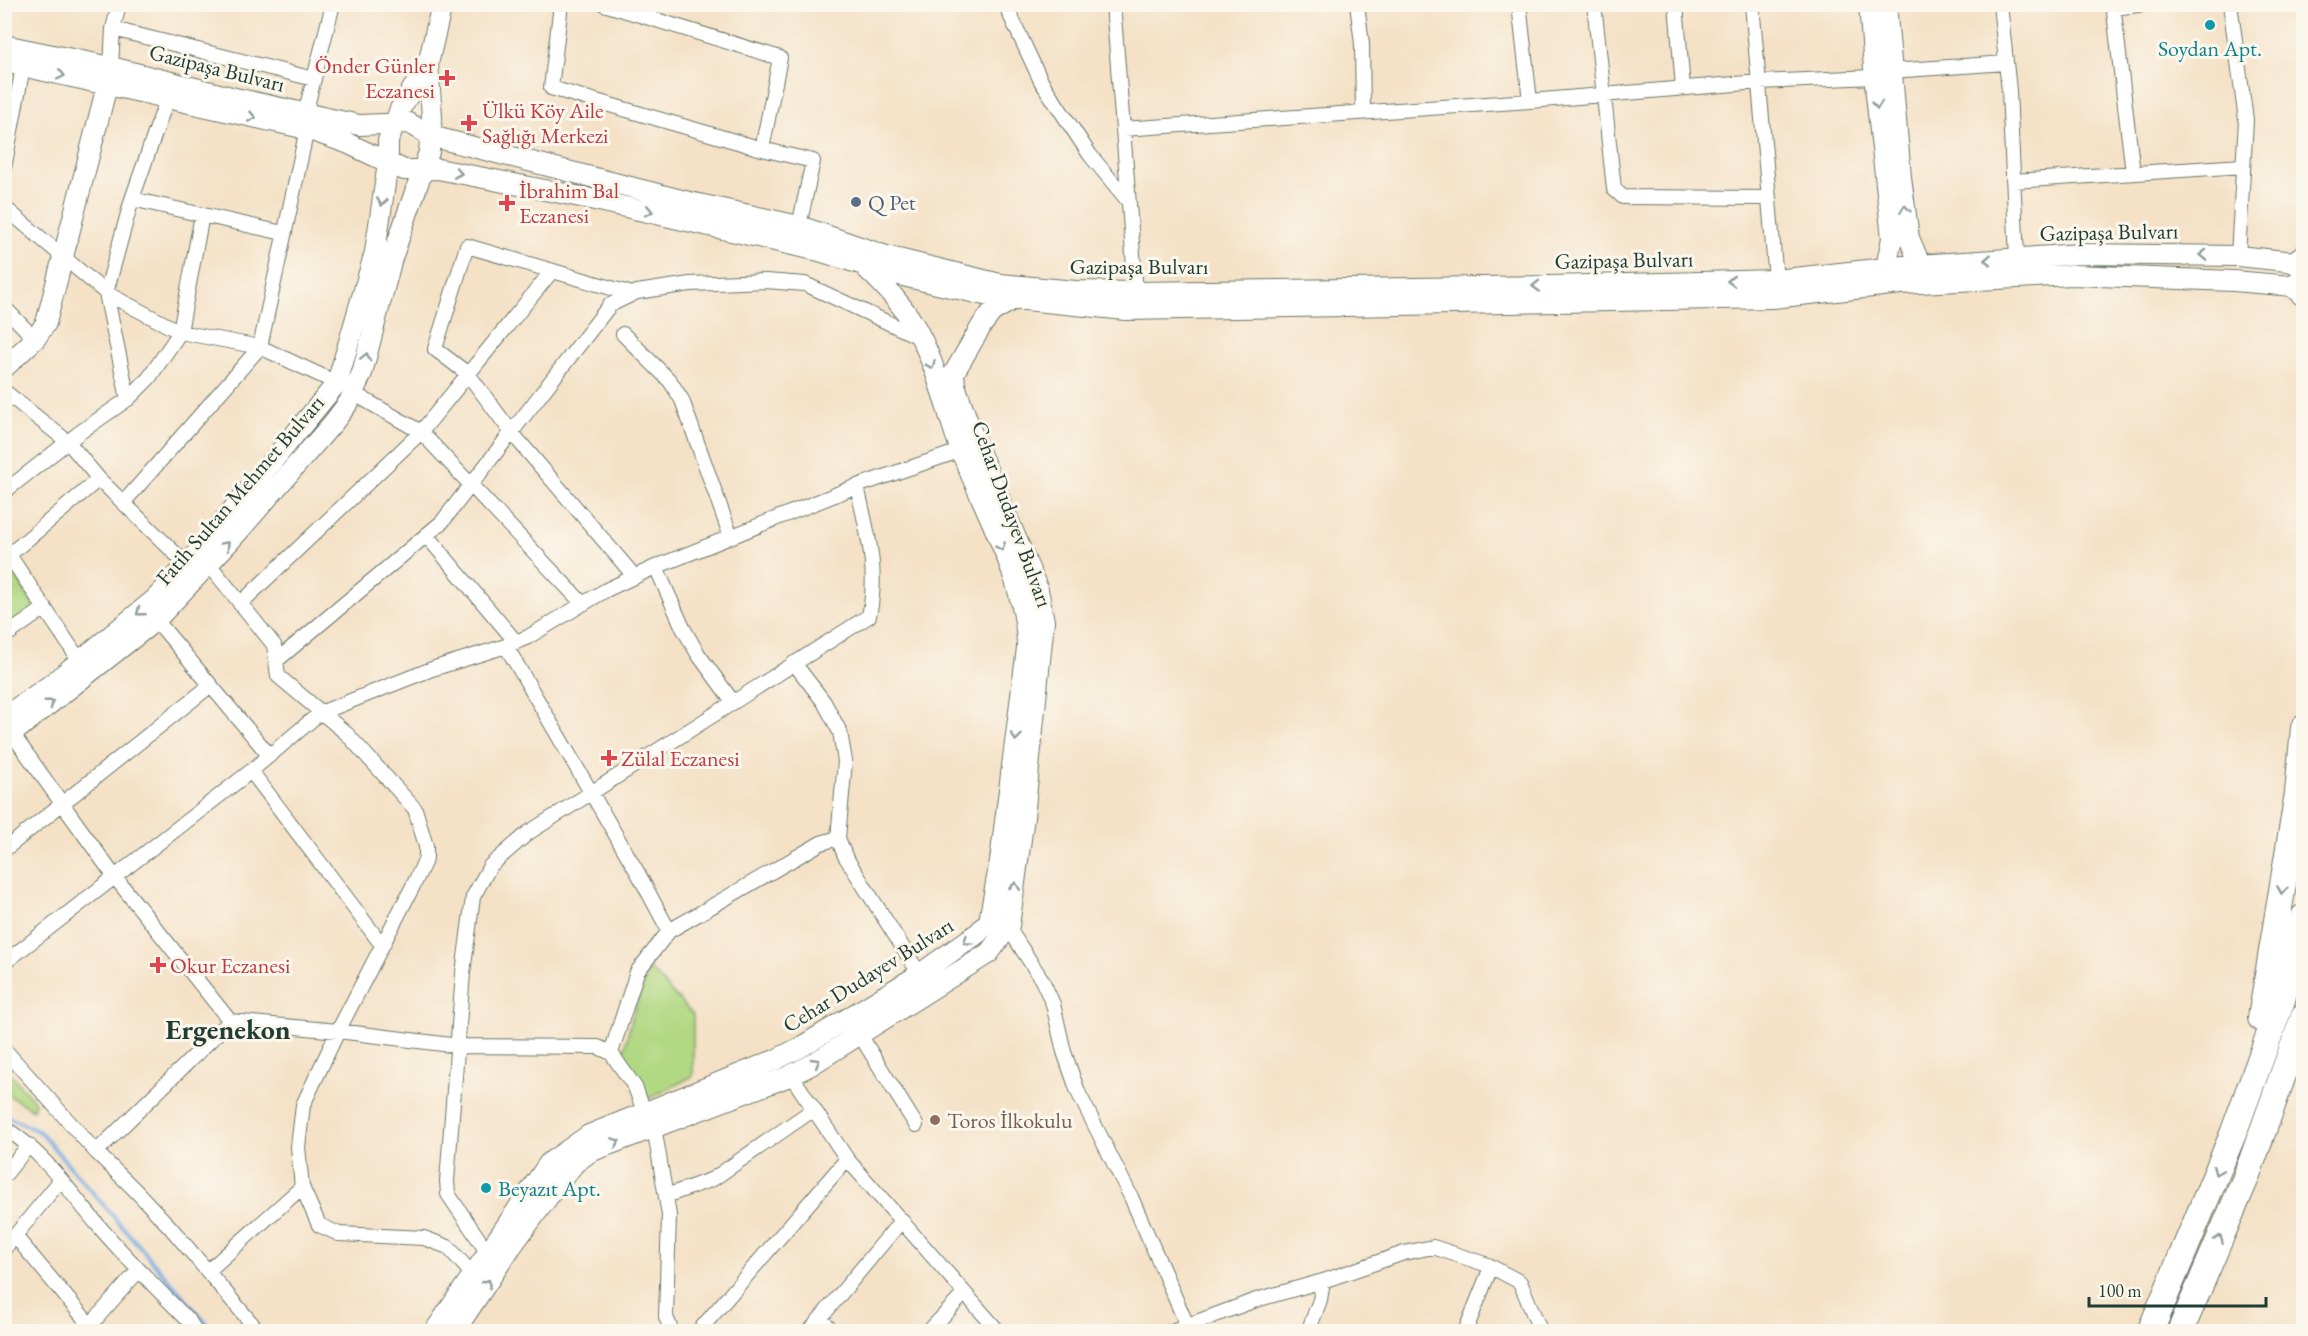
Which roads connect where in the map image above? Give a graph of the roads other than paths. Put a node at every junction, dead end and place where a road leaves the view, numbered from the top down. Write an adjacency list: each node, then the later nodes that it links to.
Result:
1 (119, 4): 19 (street)
2 (333, 4): 26 (street)
3 (442, 4): 23 (street)
4 (561, 4): 37 (street)
5 (604, 4): 37 (street)
6 (1005, 4): 46 (street)
7 (1113, 4): 35 (street)
8 (1357, 4): 32 (street)
9 (1519, 4): 31 (street)
10 (1594, 4): 29 (street)
11 (1676, 4): 28 (street)
12 (1752, 4): 27 (street)
13 (1869, 4): 24 (street)
14 (1886, 4): 24 (street)
15 (2000, 4): 21 (street)
16 (2146, 4): 18 (street)
17 (2230, 4): 39 (street)
18 (2113, 6): 42 (street)
19 (113, 29): 25 (street); 26 (street)
20 (4, 45): 25 (street, Gazipaşa Bulvarı)
21 (2006, 63): 24 (street); 43 (street)
22 (14, 64): 25 (street, Gazipaşa Bulvarı, one-way to 25); 40 (street)
23 (428, 64): 34 (street, Fatih Sultan Mehmet Bulvarı); 36 (street, Fatih Sultan Mehmet Bulvarı)
24 (1882, 74): 27 (street); 54 (street, one-way to 24); 56 (street, one-way to 56)
25 (109, 76): 30 (street, Gazipaşa Bulvarı); 33 (street, Gazipaşa Bulvarı); 51 (street)
26 (314, 79): 33 (street)
27 (1759, 82): 28 (street); 44 (street)
28 (1683, 88): 29 (street)
29 (1602, 94): 31 (street); 44 (street)
30 (167, 99): 33 (street, Gazipaşa Bulvarı, one-way to 33); 45 (street)
31 (1530, 101): 32 (street)
32 (1363, 112): 35 (street)
33 (306, 121): 34 (street, Gazipaşa Bulvarı); 38 (street, Gazipaşa Bulvarı); 50 (street)
34 (395, 124): 36 (street, Gazipaşa Bulvarı); 38 (street, Fatih Sultan Mehmet Bulvarı)
35 (1123, 129): 46 (street)
36 (431, 136): 41 (street, Fatih Sultan Mehmet Bulvarı); 49 (street, Gazipaşa Bulvarı)
37 (762, 149): 49 (street)
38 (388, 163): 41 (street, Gazipaşa Bulvarı); 72 (street, Fatih Sultan Mehmet Bulvarı, one-way to 72)
39 (2243, 166): 42 (street); 52 (street)
40 (4, 168)
41 (422, 171): 55 (street, Gazipaşa Bulvarı, one-way to 55); 72 (street, Fatih Sultan Mehmet Bulvarı, one-way to 41)
42 (2133, 173): 43 (street)
43 (2013, 181): 53 (street)
44 (1769, 198): 59 (street)
45 (132, 199): 48 (street); 61 (street)
46 (1129, 203): 60 (street)
47 (4, 207): 51 (street)
48 (202, 215): 50 (street); 65 (street)
49 (799, 226): 60 (street, Gazipaşa Bulvarı)
50 (283, 233): 69 (street)
51 (63, 255): 61 (street); 68 (street)
52 (2238, 256): 53 (street, Gazipaşa Bulvarı, one-way to 53); 58 (street, Gazipaşa Bulvarı)
53 (2017, 258): 54 (street, Gazipaşa Bulvarı, one-way to 54)
54 (1920, 264): 56 (street, Gazipaşa Bulvarı)
55 (864, 266): 63 (street, Gazipaşa Bulvarı); 67 (street, Cehar Dudayev Bulvarı)
56 (1886, 267): 59 (street, Gazipaşa Bulvarı)
57 (552, 271): 62 (street); 71 (street); 71 (street)
58 (2301, 275): 63 (street, Gazipaşa Bulvarı)
59 (1776, 280): 60 (street, Gazipaşa Bulvarı, one-way to 60)
60 (1136, 292)
61 (106, 293): 65 (street); 74 (street)
62 (632, 294): 67 (street); 76 (street)
63 (1014, 300): 78 (street, Cehar Dudayev Bulvarı)
64 (4, 308): 68 (street)
65 (180, 332): 69 (street); 74 (street)
66 (622, 334): 85 (street)
67 (919, 337): 78 (street, Cehar Dudayev Bulvarı, one-way to 78)
68 (35, 339): 70 (street)
69 (260, 347): 72 (street); 83 (street)
70 (4, 368)
71 (468, 374): 75 (street); 76 (street)
72 (345, 388): 75 (street); 87 (street, Fatih Sultan Mehmet Bulvarı, one-way to 72); 88 (street, Fatih Sultan Mehmet Bulvarı)
73 (4, 391): 77 (street)
74 (128, 399): 77 (street)
75 (421, 432): 80 (street); 91 (street)
76 (512, 433): 80 (street); 90 (street)
77 (68, 442): 79 (street); 82 (street)
78 (969, 448): 81 (street); 112 (street, Cehar Dudayev Bulvarı, one-way to 112); 114 (street, Cehar Dudayev Bulvarı, one-way to 78)
79 (99, 479): 83 (street); 86 (street)
80 (472, 484): 84 (street); 92 (street)
81 (857, 486): 85 (street); 99 (street)
82 (5, 491)
83 (124, 502): 88 (street)
84 (426, 535): 96 (street); 98 (street)
85 (731, 537): 89 (street)
86 (7, 557): 93 (street)
87 (208, 563): 91 (street); 94 (street, Fatih Sultan Mehmet Bulvarı)
88 (187, 565): 97 (street, Fatih Sultan Mehmet Bulvarı, one-way to 97)
89 (656, 567): 90 (street); 101 (street)
90 (635, 577): 92 (street)
91 (240, 604): 98 (street)
92 (583, 604): 96 (street)
93 (45, 608): 95 (street); 97 (street)
94 (156, 620): 100 (street); 103 (street, Fatih Sultan Mehmet Bulvarı, one-way to 94)
95 (4, 638)
96 (511, 644): 102 (street); 107 (street)
97 (80, 661): 103 (street, Fatih Sultan Mehmet Bulvarı)
98 (276, 661): 102 (street)
99 (794, 663): 101 (street); 109 (street)
100 (211, 685): 105 (street); 108 (street)
101 (733, 702): 107 (street)
102 (320, 713): 105 (street); 116 (street)
103 (6, 728): 108 (street)
104 (2304, 728): 132 (highway, one-way to 132)
105 (269, 755): 106 (street)
106 (251, 771): 111 (street); 116 (street)
107 (591, 792): 115 (street); 123 (street)
108 (63, 804): 110 (street); 111 (street)
109 (838, 838): 115 (street); 118 (street)
110 (4, 850)
111 (114, 876): 117 (street); 120 (street)
112 (992, 908): 114 (street); 118 (street, Cehar Dudayev Bulvarı, one-way to 118)
113 (2304, 917): 132 (highway)
114 (1009, 926): 118 (street, Cehar Dudayev Bulvarı); 152 (street)
115 (669, 931): 125 (street)
116 (382, 945): 121 (street)
117 (4, 963)
118 (925, 983): 122 (street, Cehar Dudayev Bulvarı); 129 (street, Cehar Dudayev Bulvarı)
119 (2304, 1017): 137 (highway)
120 (230, 1021): 121 (street); 134 (street)
121 (338, 1031): 123 (street); 139 (street)
122 (860, 1035): 127 (street, Cehar Dudayev Bulvarı, one-way to 122); 130 (street)
123 (459, 1046): 125 (street); 144 (street)
124 (4, 1049): 134 (street)
125 (611, 1053): 129 (street)
126 (2304, 1066): 137 (highway)
127 (791, 1075): 128 (street); 129 (street, Cehar Dudayev Bulvarı)
128 (814, 1109): 135 (street); 140 (street)
129 (649, 1119): 140 (street); 144 (street, Cehar Dudayev Bulvarı); 157 (street, Cehar Dudayev Bulvarı, one-way to 129)
130 (916, 1125)
131 (4, 1128): 133 (street)
132 (2233, 1134): 168 (highway, one-way to 168)
133 (29, 1145): 136 (street); 138 (street)
134 (96, 1152): 147 (street)
135 (847, 1159): 141 (street); 159 (street)
136 (4, 1176)
137 (2245, 1180): 169 (highway, one-way to 137)
138 (60, 1181): 142 (street); 146 (street)
139 (302, 1187): 147 (street); 148 (street)
140 (666, 1196): 158 (street)
141 (902, 1220): 150 (street); 151 (street)
142 (15, 1236): 143 (street); 153 (street)
143 (4, 1250)
144 (488, 1253): 148 (street, Cehar Dudayev Bulvarı)
145 (1491, 1267): 149 (street); 166 (street); 167 (street)
146 (139, 1270): 153 (street); 154 (street)
147 (208, 1271): 155 (street)
148 (473, 1275): 156 (street, Cehar Dudayev Bulvarı)
149 (1323, 1281): 152 (street); 165 (street)
150 (965, 1293): 162 (street); 163 (street)
151 (820, 1318): 160 (street); 161 (street)
152 (1187, 1325): 164 (street)
153 (91, 1329)
154 (196, 1332)
155 (259, 1332)
156 (434, 1332)
157 (454, 1332)
158 (672, 1332)
159 (698, 1332)
160 (809, 1332)
161 (834, 1332)
162 (928, 1332)
163 (999, 1332)
164 (1168, 1332)
165 (1308, 1332)
166 (1465, 1332)
167 (1542, 1332)
168 (2150, 1332)
169 (2180, 1332)

